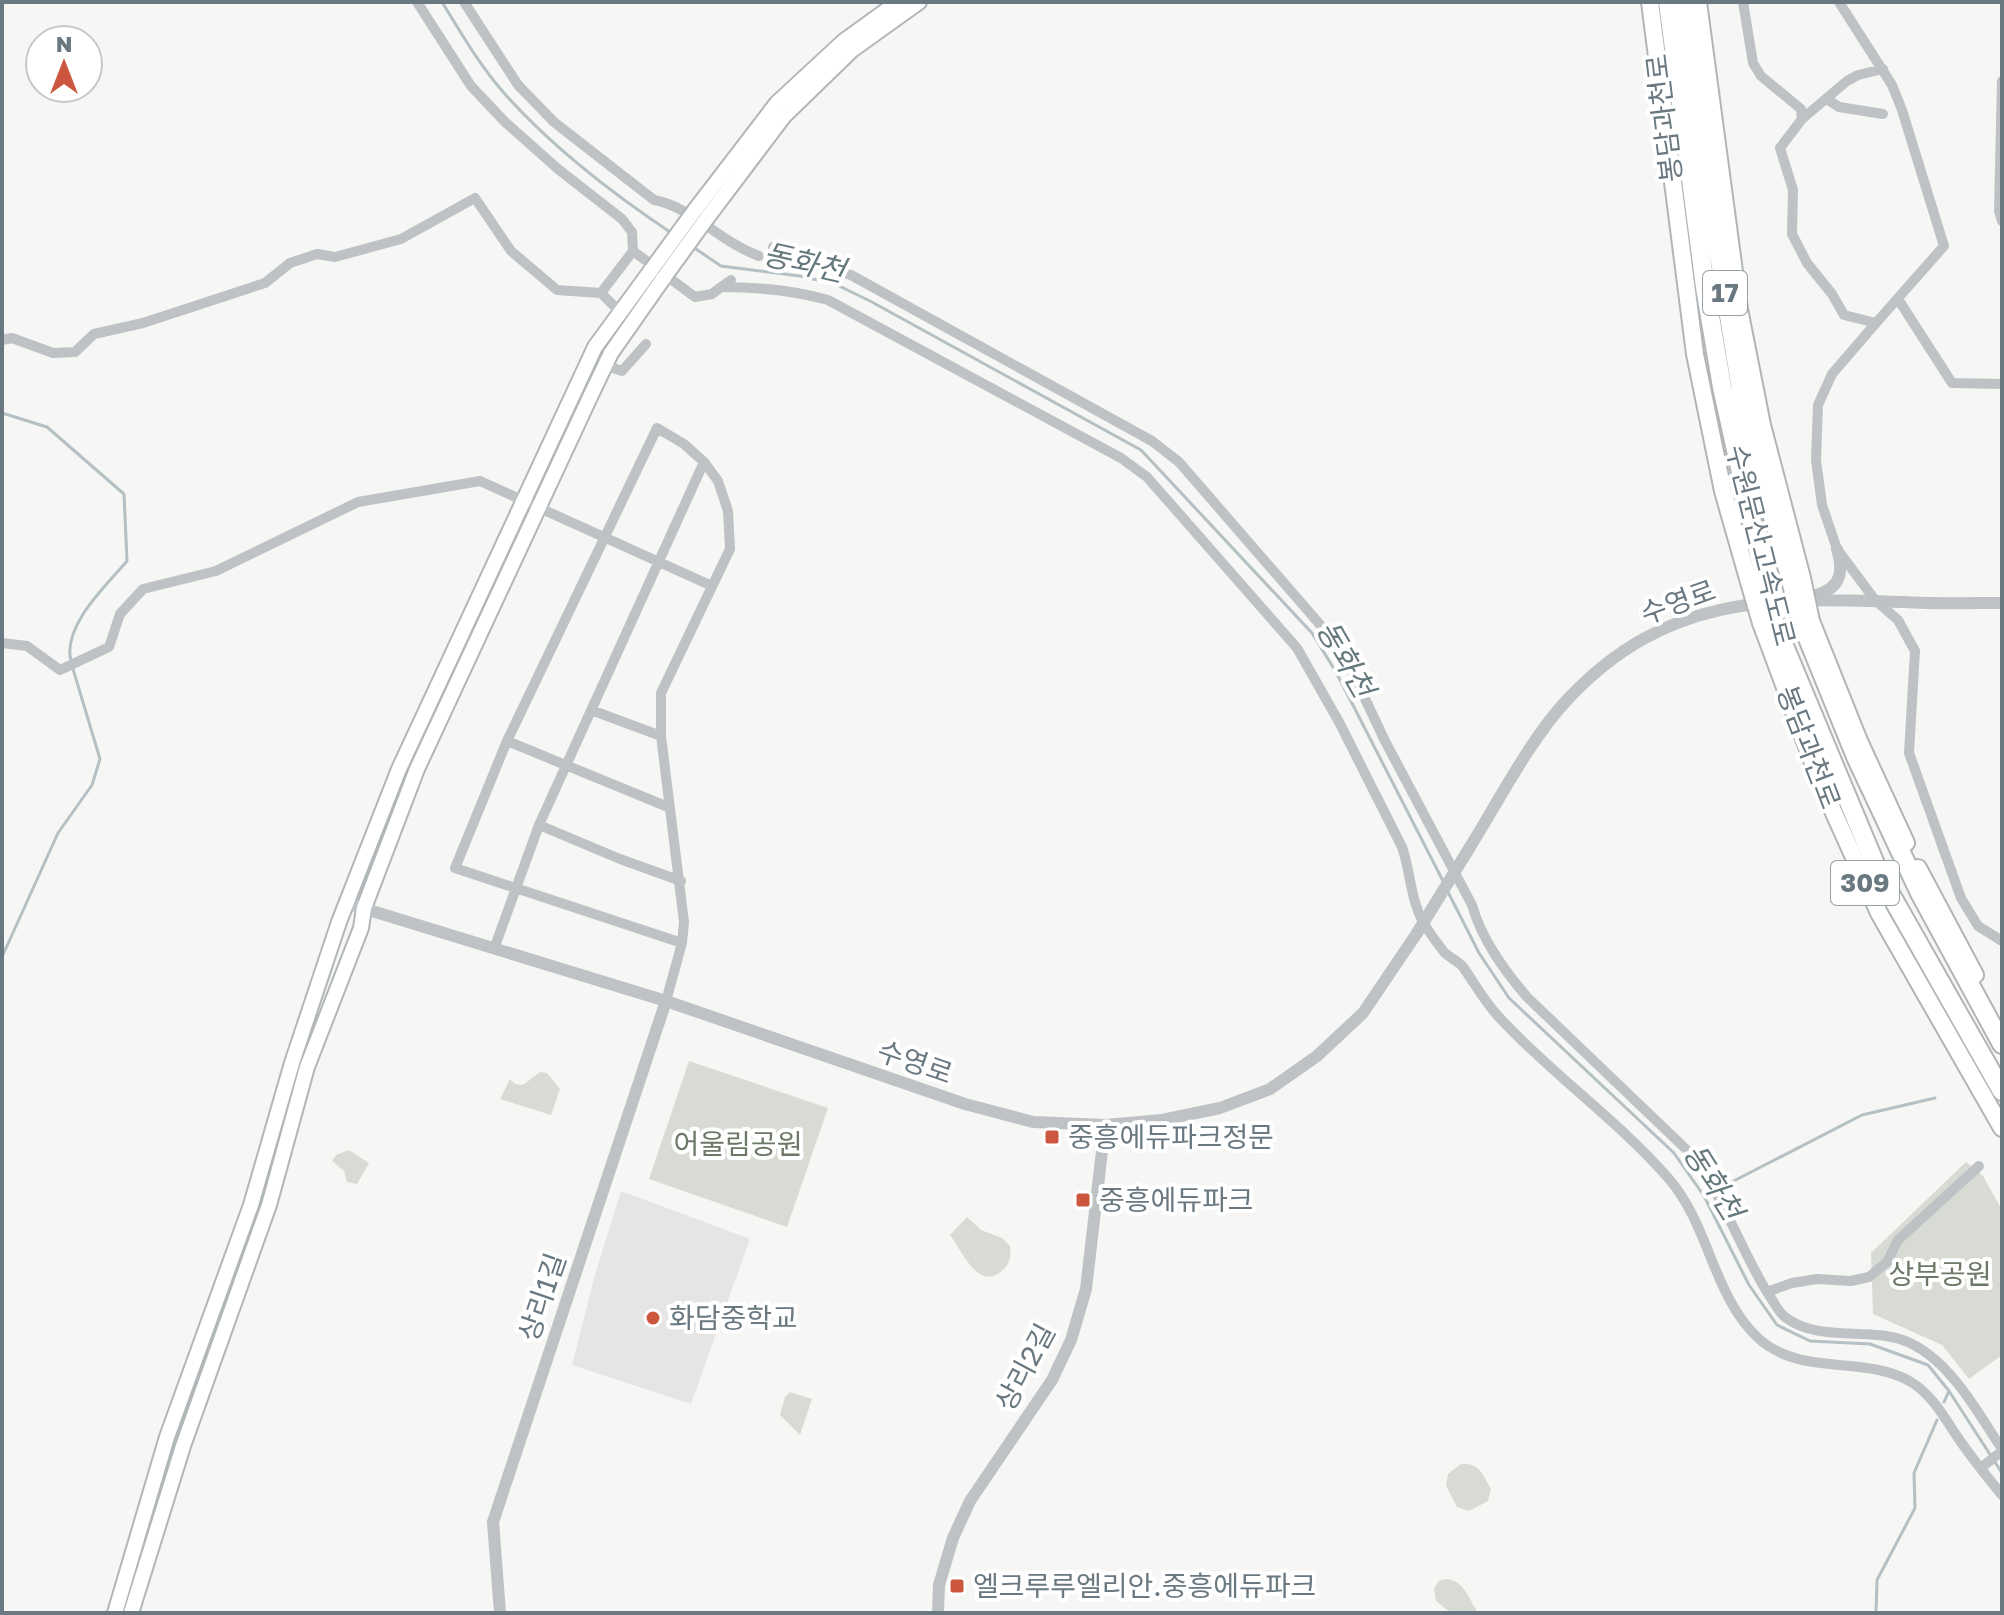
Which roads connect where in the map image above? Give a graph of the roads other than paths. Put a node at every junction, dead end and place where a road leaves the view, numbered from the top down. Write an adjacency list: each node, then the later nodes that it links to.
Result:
1 (417, 2): 19 (street)
2 (464, 2): 20 (street)
3 (898, 2): 16 (main road)
4 (919, 2): 16 (main road)
5 (1650, 2): 39 (highway, 봉담과천로)
6 (1668, 2): 39 (highway, 수원문산고속도로 / 17)
7 (1682, 2): 38 (highway, 수원문산고속도로 / 17)
8 (1698, 2): 38 (highway, 봉담과천로)
9 (1743, 2): 15 (street)
10 (1839, 2): 11 (street)
11 (1883, 69): 13 (street); 25 (street)
12 (2002, 81): 17 (street)
13 (1827, 99): 14 (street); 15 (street)
14 (1883, 114)
15 (1802, 119): 27 (street)
16 (701, 214): 21 (main road, bridge)
17 (2002, 221)
18 (773, 247): 67 (street)
19 (633, 251): 23 (street); 24 (street)
20 (759, 256)
21 (659, 272): 26 (main road); 30 (main road)
22 (731, 280): 23 (street)
23 (721, 287): 69 (street)
24 (601, 293): 26 (street); 28 (street)
25 (1898, 299): 27 (street); 31 (street)
26 (620, 312): 33 (main road)
27 (1876, 323): 36 (street)
28 (2, 340)
29 (646, 344): 30 (street)
30 (605, 365): 34 (main road)
31 (2002, 384)
32 (704, 462): 35 (street); 37 (street); 40 (street)
33 (522, 499): 34 (street); 46 (street); 55 (main road)
34 (539, 507): 35 (street); 56 (main road)
35 (605, 538): 37 (street); 49 (street)
36 (1837, 549): 41 (street); 42 (street)
37 (658, 562): 40 (street); 47 (street)
38 (1797, 579): 44 (highway, 수원문산고속도로 / 17, bridge)
39 (1757, 581): 45 (highway, 수원문산고속도로 / 17, bridge)
40 (712, 586): 48 (street)
41 (1798, 600): 42 (street, 수영로); 64 (street, 수영로, bridge)
42 (1875, 600): 43 (street, 수영로); 57 (street)
43 (2002, 603)
44 (1806, 621): 61 (highway, 봉담과천로 / 309); 62 (highway, 수원문산고속도로 / 17)
45 (1768, 622): 63 (highway, 수원문산고속도로 / 17); 65 (highway, 봉담과천로 / 309)
46 (2, 643)
47 (591, 710): 48 (street); 50 (street)
48 (661, 736): 51 (street)
49 (507, 741): 50 (street); 54 (street)
50 (566, 765): 51 (street); 52 (street)
51 (668, 807): 53 (street)
52 (539, 825): 53 (street); 54 (street)
53 (681, 881): 58 (street)
54 (515, 890): 58 (street); 59 (street)
55 (346, 903): 56 (street, 수영로); 71 (main road)
56 (364, 908): 59 (street, 수영로); 72 (main road)
57 (2002, 941)
58 (682, 943): 60 (street)
59 (494, 949): 60 (street, 수영로)
60 (666, 1001): 64 (street, 수영로); 73 (street, 상리1길)
61 (2002, 1025)
62 (2002, 1044)
63 (2002, 1091)
64 (1105, 1125): 74 (street, 상리2길)
65 (2002, 1128)
66 (1979, 1166): 67 (street)
67 (1767, 1292): 68 (street)
68 (2001, 1451): 69 (street)
69 (1982, 1466): 70 (street)
70 (2002, 1495)
71 (115, 1613)
72 (131, 1613)
73 (500, 1613)
74 (938, 1613)

